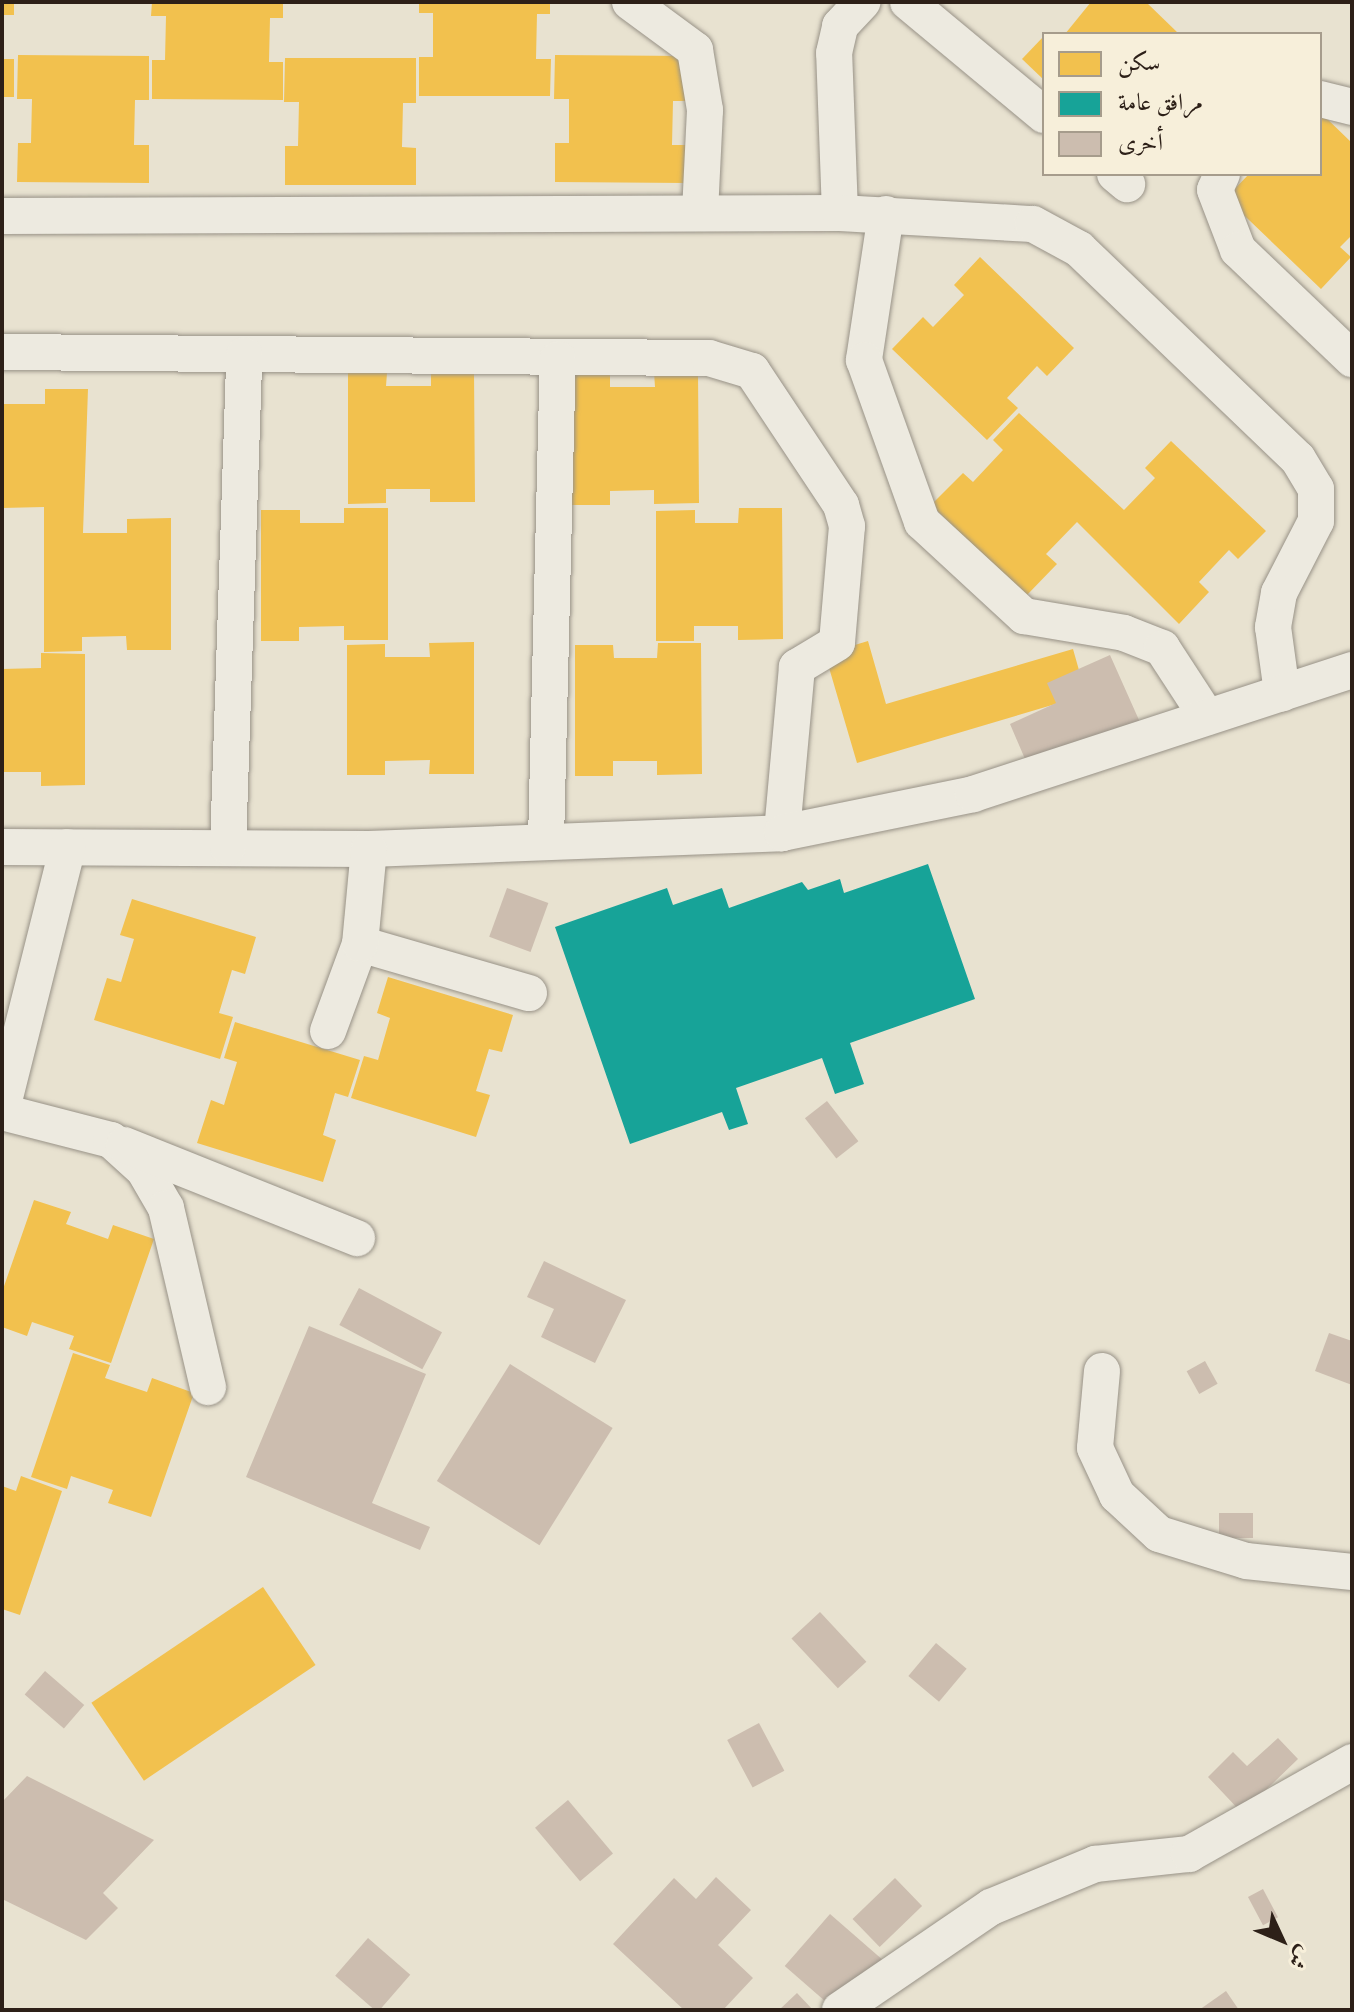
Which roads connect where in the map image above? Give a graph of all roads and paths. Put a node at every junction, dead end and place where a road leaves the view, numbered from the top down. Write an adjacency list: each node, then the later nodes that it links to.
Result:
1 (630, 2): 8 (street)
2 (862, 2): 9 (street)
3 (908, 2): 6 (street)
4 (1322, 100): 5 (street)
5 (1352, 107)
6 (1042, 113)
7 (1221, 176): 15 (street)
8 (700, 213): 9 (street); 11 (street)
9 (840, 213): 10 (street)
10 (886, 214): 17 (street); 18 (street)
11 (2, 216)
12 (2, 352): 13 (street)
13 (244, 355): 14 (street); 23 (street)
14 (558, 359): 19 (street); 20 (street)
15 (1352, 359)
16 (1352, 670): 17 (street)
17 (1282, 693): 18 (street)
18 (1207, 717): 19 (street)
19 (782, 833): 20 (street)
20 (546, 841): 24 (street)
21 (2, 847): 22 (street)
22 (68, 847): 23 (street); 28 (street)
23 (228, 847): 24 (street)
24 (369, 849): 25 (street)
25 (360, 944): 26 (street); 27 (street)
26 (529, 993)
27 (328, 1031)
28 (2, 1111): 29 (street)
29 (111, 1140): 30 (street); 32 (street)
30 (357, 1238)
31 (1102, 1371): 33 (street)
32 (208, 1387)
33 (1352, 1572)
34 (1352, 1762): 35 (street)
35 (840, 2010)

